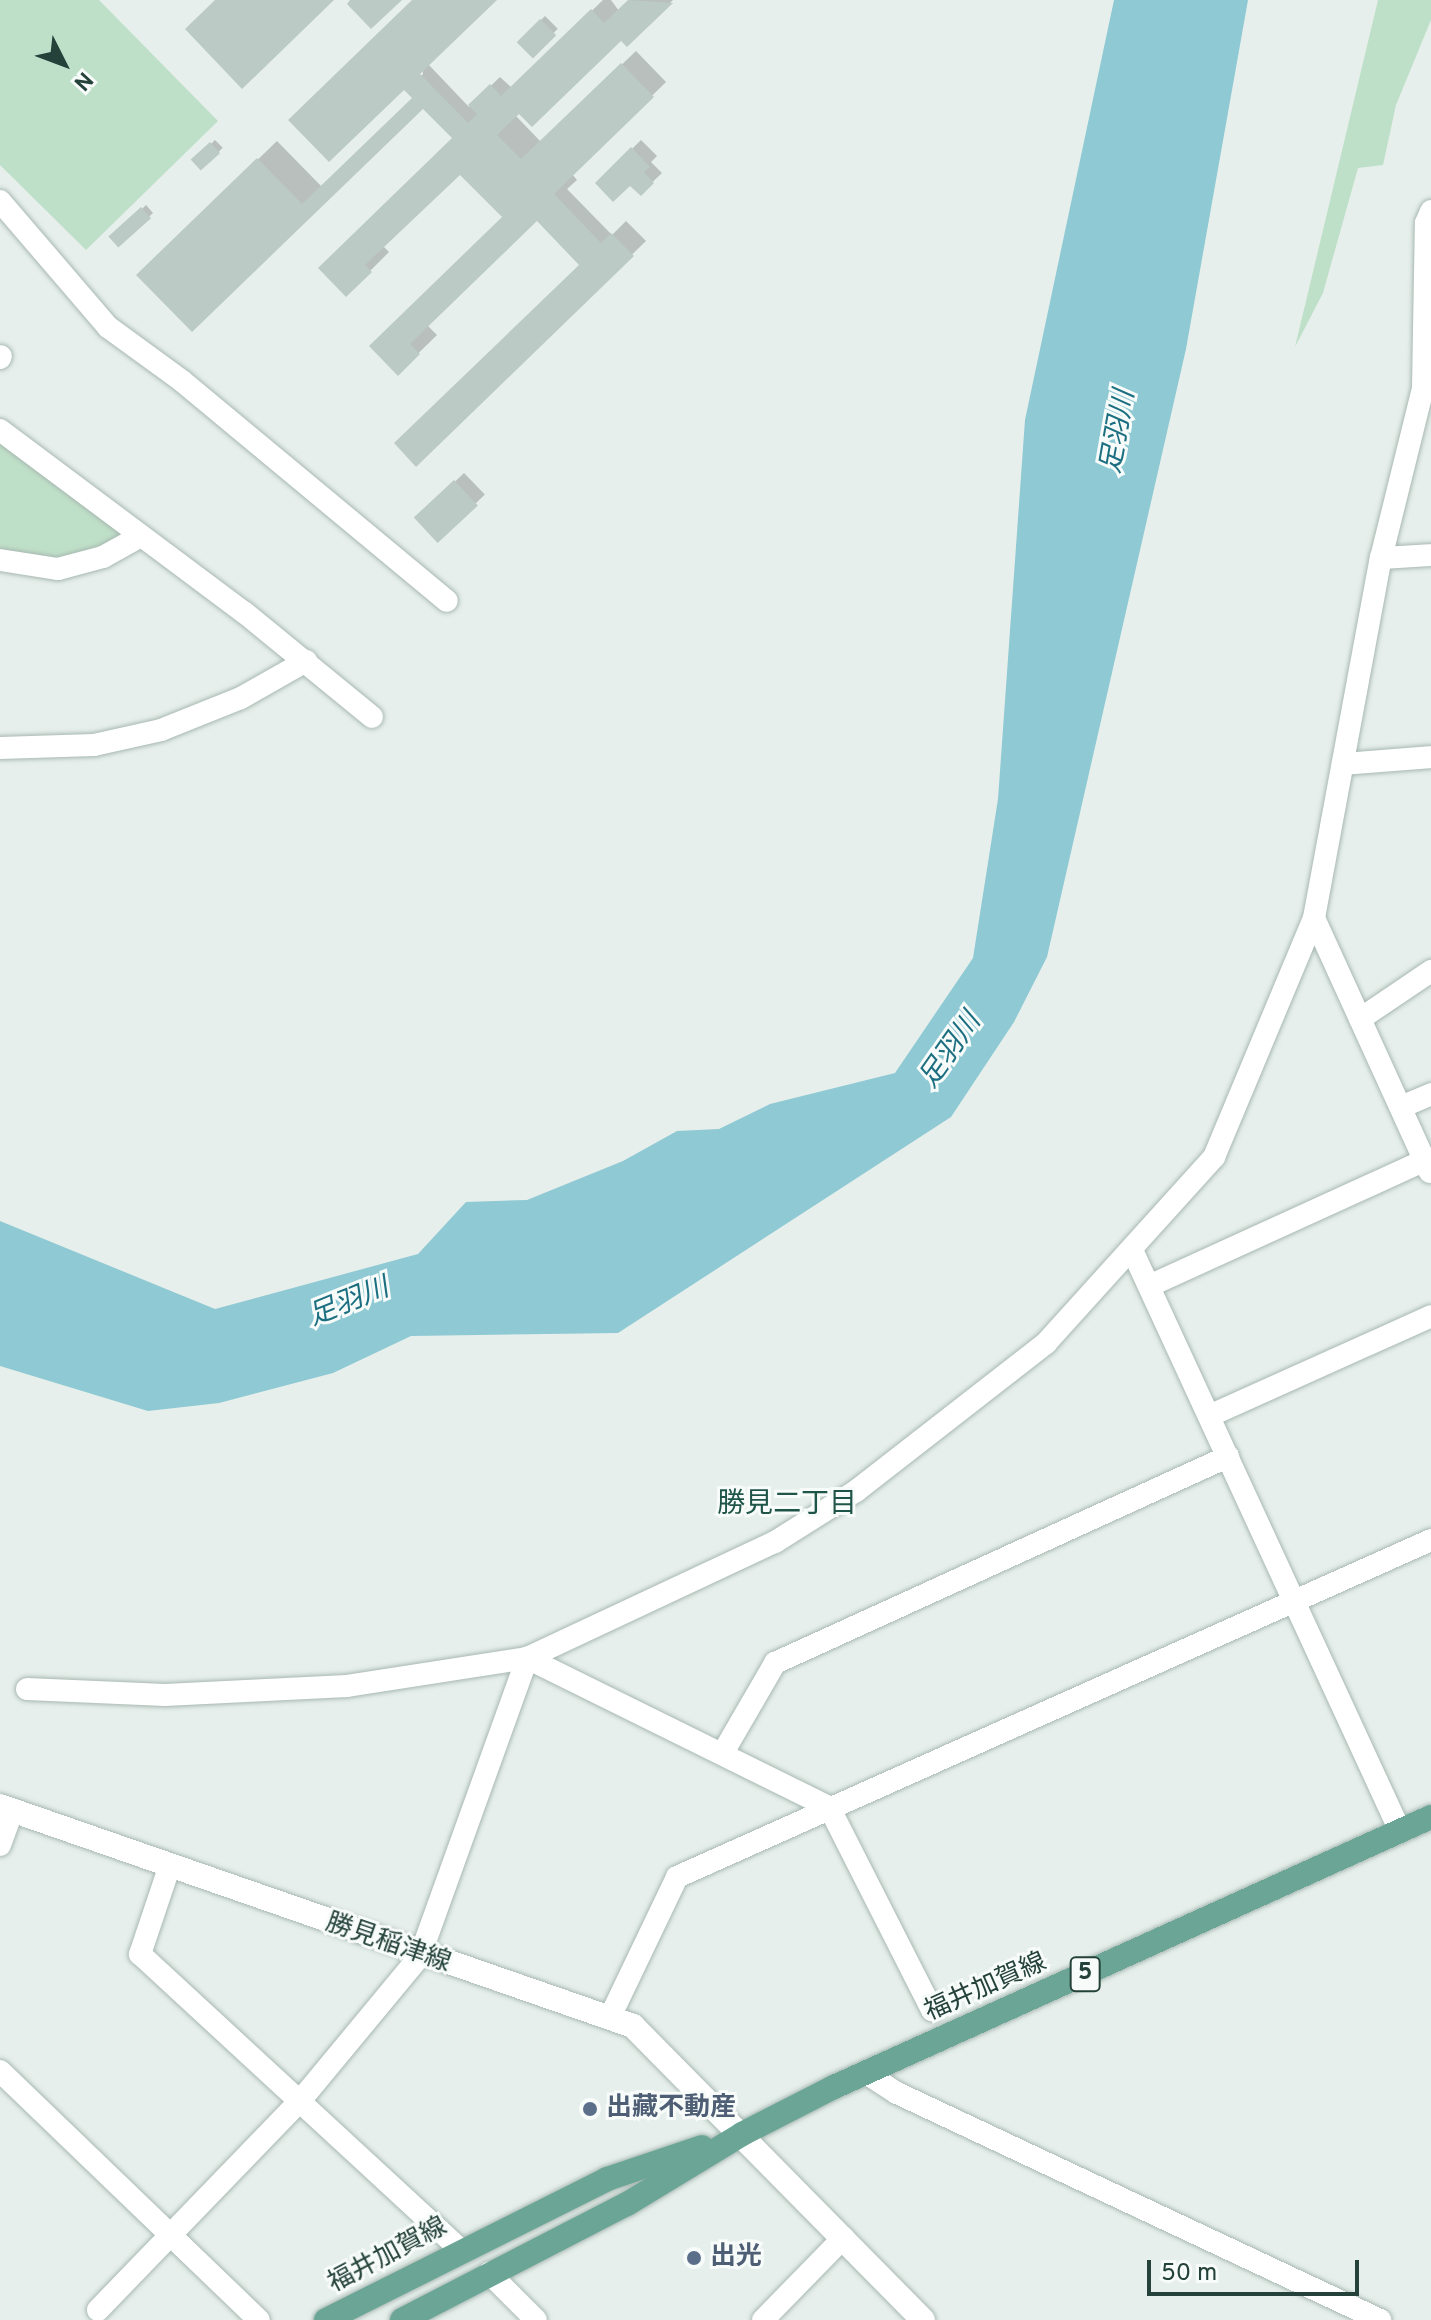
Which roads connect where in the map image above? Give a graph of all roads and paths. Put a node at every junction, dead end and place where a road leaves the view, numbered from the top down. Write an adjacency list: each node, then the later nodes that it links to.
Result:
1 (0, 201): 9 (street)
2 (1431, 211): 3 (street)
3 (1427, 388): 7 (street)
4 (0, 430): 5 (street)
5 (141, 536): 8 (street); 10 (street)
6 (1431, 555): 7 (street)
7 (1381, 558): 14 (street)
8 (0, 560)
9 (447, 601)
10 (306, 661): 11 (street); 12 (street)
11 (372, 717)
12 (0, 748)
13 (1431, 757): 14 (street)
14 (1343, 764): 15 (street)
15 (1314, 918): 17 (street); 21 (street)
16 (1431, 971): 17 (street)
17 (1360, 1019): 19 (street)
18 (1431, 1094): 19 (street)
19 (1401, 1107): 20 (street)
20 (1428, 1166): 22 (street)
21 (1132, 1250): 22 (street); 28 (street)
22 (1149, 1286): 24 (street)
23 (1431, 1316): 24 (street)
24 (1209, 1416): 25 (street)
25 (1228, 1457): 27 (street); 30 (street)
26 (1431, 1540): 27 (street)
27 (1295, 1601): 31 (street); 34 (street)
28 (527, 1658): 29 (street); 30 (street); 37 (street)
29 (27, 1689)
30 (724, 1751): 31 (street)
31 (829, 1807): 38 (street); 39 (street)
32 (6, 1808): 35 (street); 36 (main road, 勝見稲津線)
33 (1431, 1817): 34 (main road, 福井加賀線 / 5)
34 (1400, 1831): 41 (main road, 福井加賀線 / 5)
35 (0, 1845)
36 (169, 1868): 37 (main road, 勝見稲津線); 42 (street)
37 (420, 1956): 39 (main road, 勝見稲津線); 42 (street)
38 (932, 2010)
39 (610, 2017): 43 (main road, 勝見稲津線)
40 (0, 2071): 44 (street)
41 (866, 2073): 43 (main road, 福井加賀線 / 5); 55 (street)
42 (300, 2101): 44 (street); 46 (street)
43 (742, 2134): 45 (main road, 勝見稲津線); 46 (main road, 福井加賀線 / 5); 47 (main road, 福井加賀線 / 5)
44 (172, 2235): 48 (street); 49 (street)
45 (843, 2238): 53 (street); 54 (main road, 勝見稲津線)
46 (460, 2249): 50 (main road, 福井加賀線 / 5)
47 (489, 2273): 51 (main road, 福井加賀線 / 5); 52 (street)
48 (98, 2310)
49 (259, 2320)
50 (326, 2320)
51 (402, 2320)
52 (536, 2320)
53 (763, 2320)
54 (923, 2320)
55 (1380, 2320)

